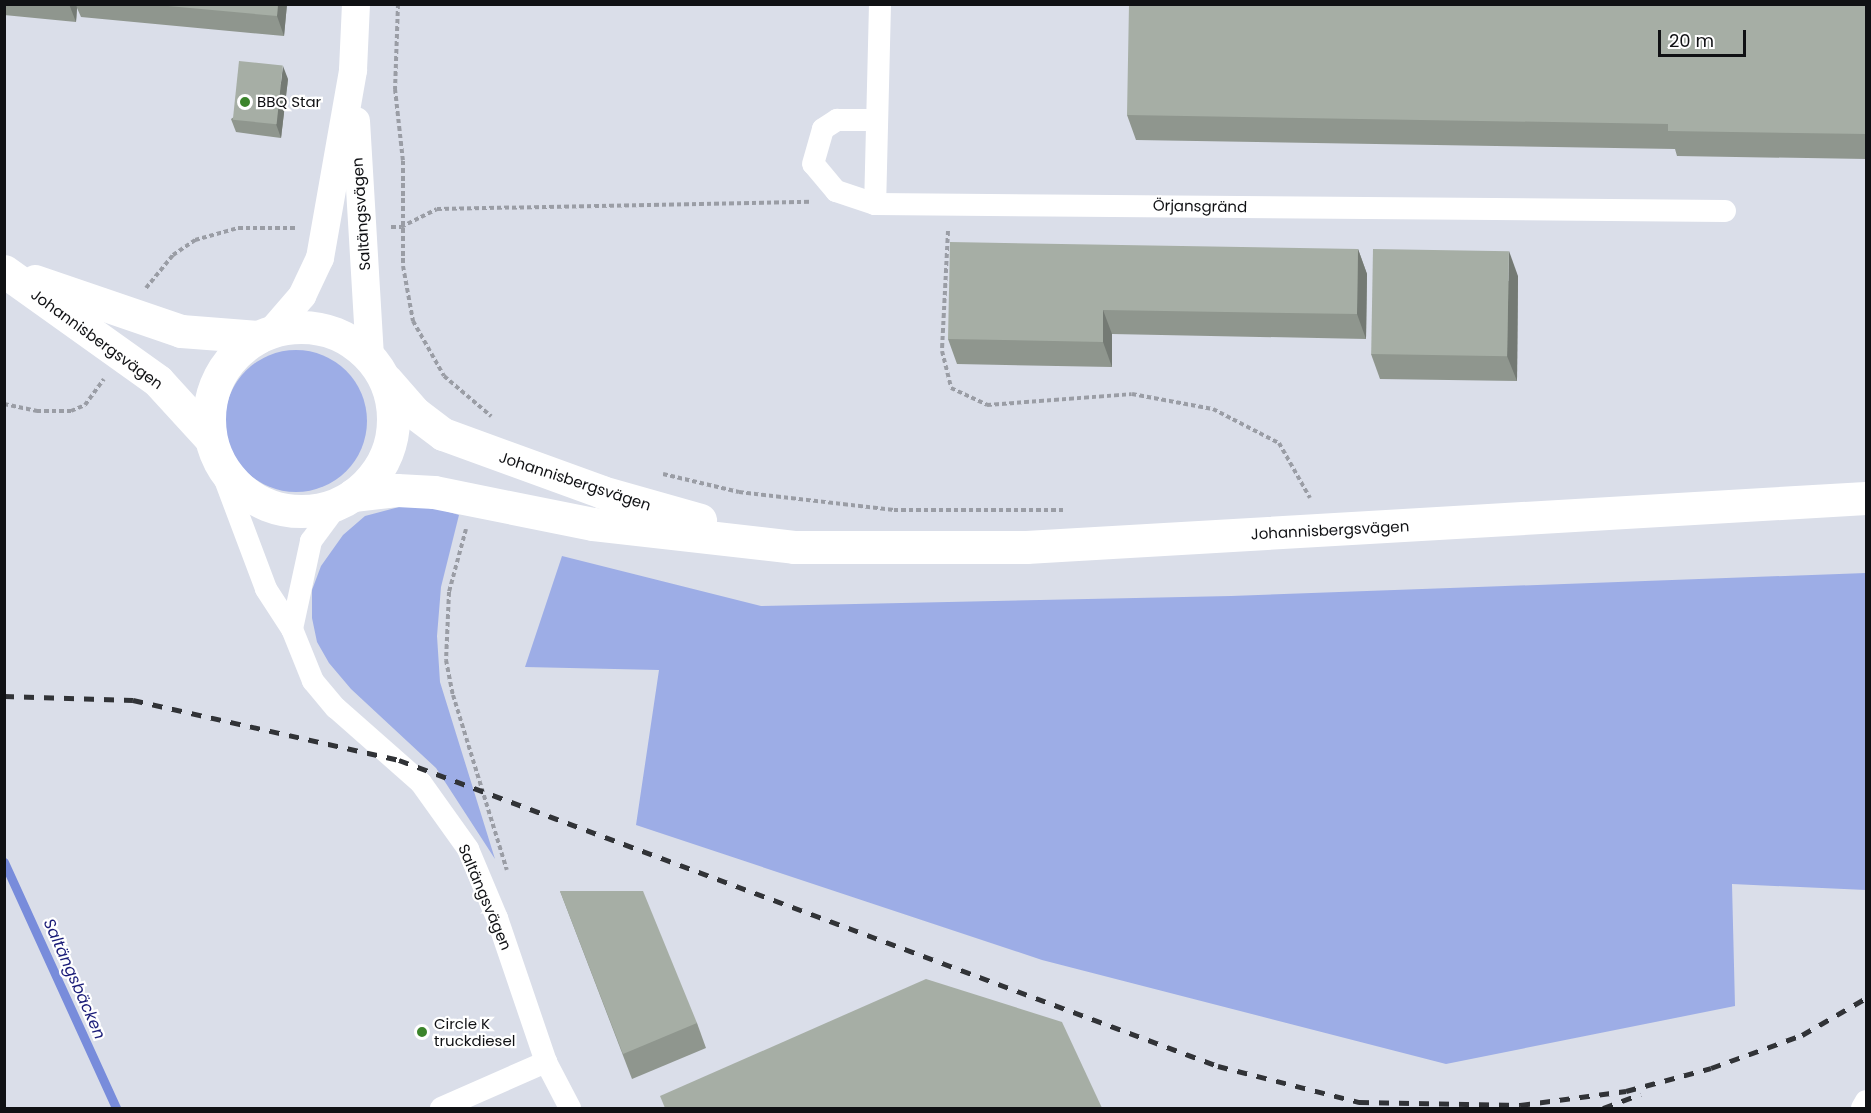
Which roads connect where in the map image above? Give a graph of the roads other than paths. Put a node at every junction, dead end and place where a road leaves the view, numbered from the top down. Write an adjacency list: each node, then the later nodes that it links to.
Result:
1 (356, 4): 3 (street, Saltängsvägen)
2 (880, 4): 4 (street)
3 (352, 70): 8 (street, Saltängsvägen); 9 (street, Saltängsvägen)
4 (877, 120): 5 (street); 5 (street, Örjansgränd)
5 (875, 204): 6 (street, Örjansgränd)
6 (1725, 211)
7 (4, 271): 8 (main road, Johannisbergsvägen); 10 (main road, Johannisbergsvägen)
8 (265, 334): 9 (main road); 10 (main road)
9 (375, 366): 12 (main road); 13 (main road, Johannisbergsvägen)
10 (214, 449): 12 (main road); 14 (street, Saltängsvägen)
11 (1866, 498): 13 (main road, Johannisbergsvägen)
12 (346, 499): 13 (main road, Johannisbergsvägen); 14 (street)
13 (794, 547)
14 (292, 629): 15 (street, Saltängsvägen)
15 (546, 1062): 17 (street); 18 (street, Saltängsvägen)
16 (1866, 1101): 19 (street)
17 (441, 1108)
18 (570, 1108)
19 (1862, 1108)

